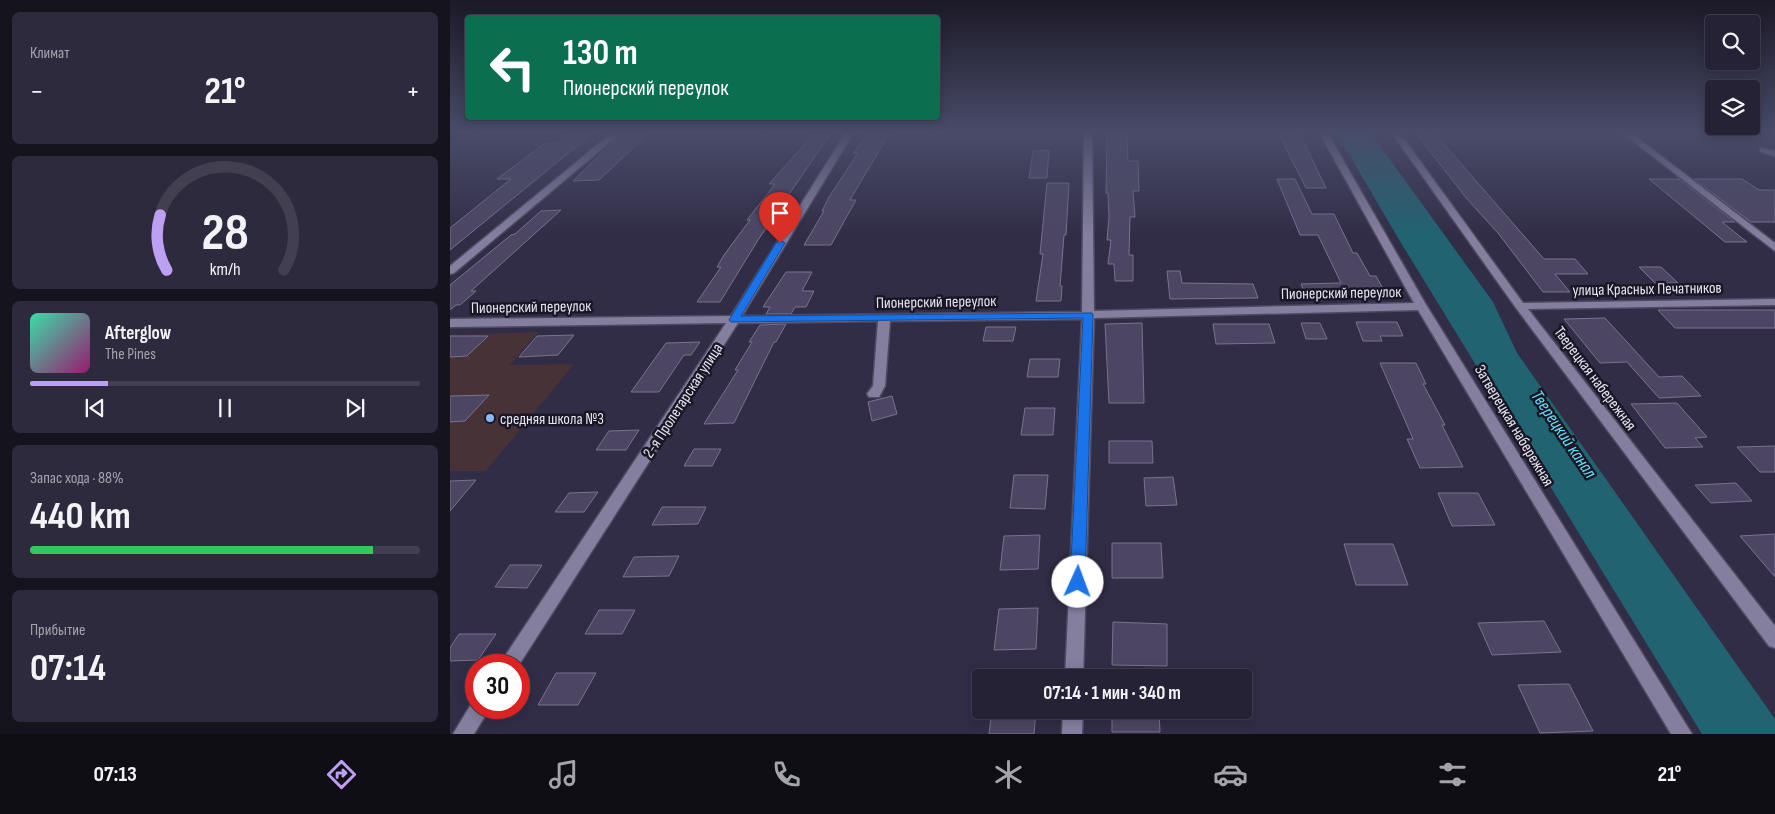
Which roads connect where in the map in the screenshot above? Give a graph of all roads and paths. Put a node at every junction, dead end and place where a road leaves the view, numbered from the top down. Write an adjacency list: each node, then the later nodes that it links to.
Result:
1 (577, 166): 8 (street)
2 (829, 166): 14 (street, 2-я Пролетарская улица)
3 (1088, 166): 12 (street)
4 (1342, 166): 10 (street, Затверецкая набережная)
5 (1420, 166): 11 (street, Тверецкая набережная)
6 (1669, 166): 7 (street)
7 (1775, 248)
8 (450, 271)
9 (1775, 302): 11 (street, улица Красных Печатников)
10 (1422, 306): 12 (street, Пионерский переулок); 24 (street, Затверецкая набережная)
11 (1520, 306): 17 (street, Тверецкая набережная)
12 (1088, 315): 13 (street, Пионерский переулок); 19 (street)
13 (884, 318): 14 (street, Пионерский переулок); 16 (street)
14 (734, 320): 15 (street, Пионерский переулок); 18 (street, 2-я Пролетарская улица)
15 (450, 323)
16 (874, 394)
17 (1775, 640)
18 (515, 654)
19 (1074, 669)
20 (473, 719): 22 (street)
21 (1073, 719): 23 (street)
22 (463, 734)
23 (1072, 734)
24 (1682, 734)

